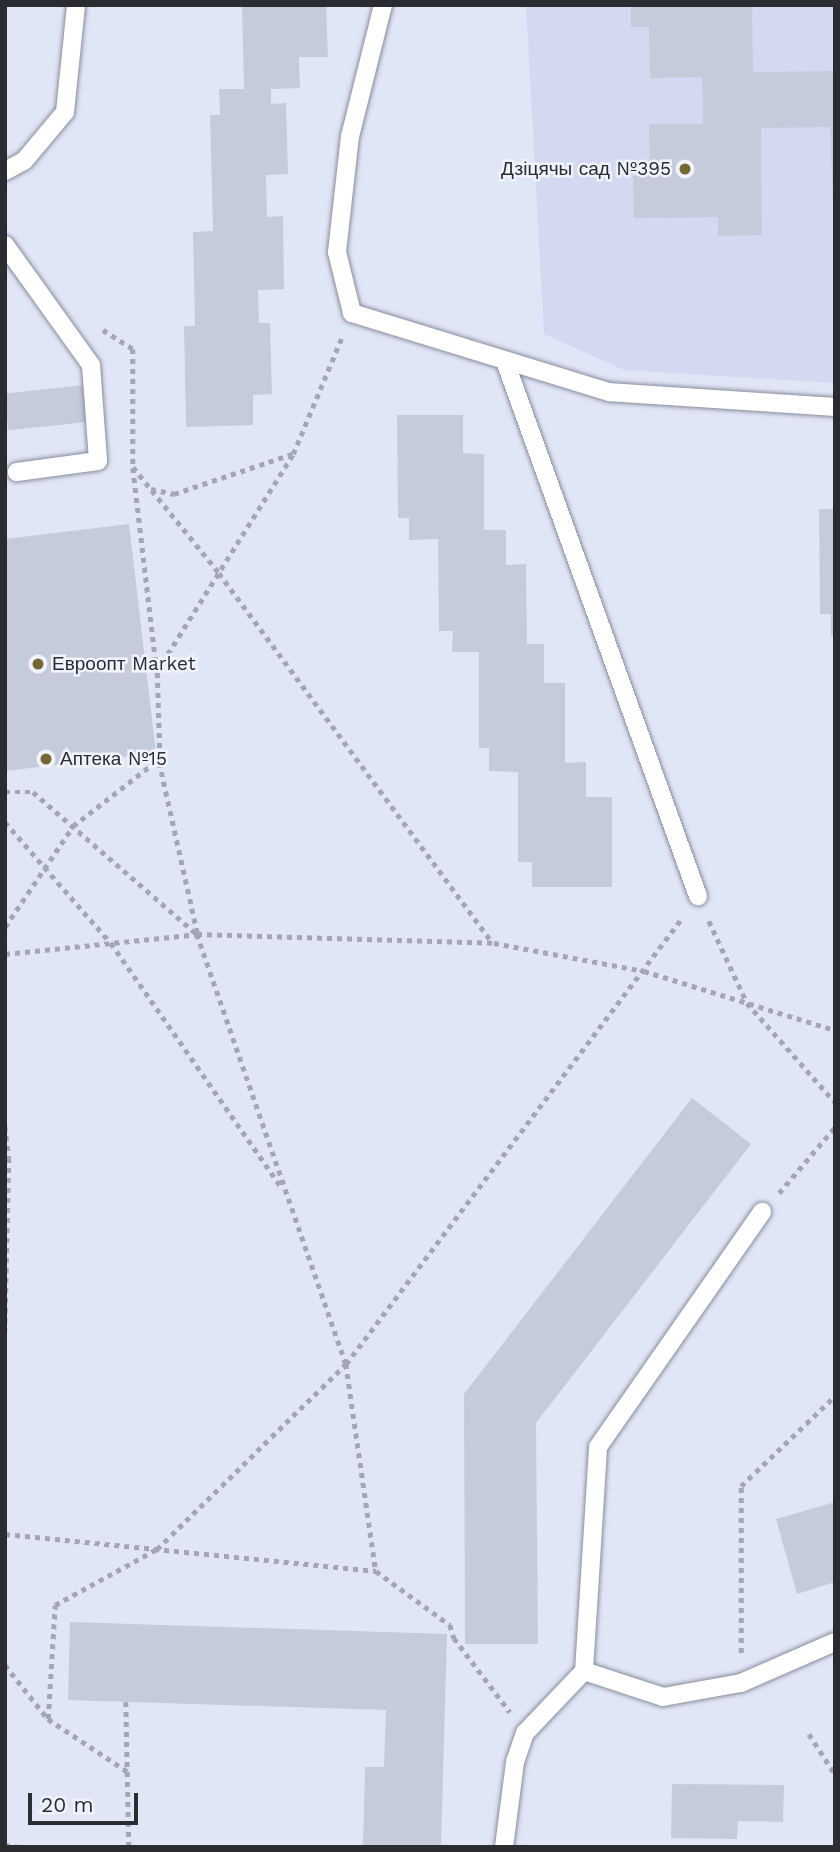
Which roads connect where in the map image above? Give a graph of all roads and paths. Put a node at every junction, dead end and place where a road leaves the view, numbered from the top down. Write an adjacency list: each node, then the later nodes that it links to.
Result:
1 (76, 5): 3 (lane)
2 (383, 5): 5 (lane)
3 (5, 171)
4 (5, 245): 11 (lane)
5 (352, 313): 7 (lane); 9 (path)
6 (98, 328): 10 (path)
7 (506, 364): 8 (lane); 20 (lane)
8 (835, 407)
9 (293, 454): 12 (path); 13 (path)
10 (133, 467): 12 (path); 14 (path)
11 (17, 472)
12 (150, 488): 13 (path)
13 (219, 573): 14 (path); 24 (path)
14 (157, 671): 15 (path)
15 (160, 758): 18 (path); 22 (path)
16 (5, 792): 18 (path)
17 (5, 822): 19 (path)
18 (73, 826): 19 (path); 22 (path)
19 (45, 867): 21 (path); 23 (path)
20 (698, 896): 26 (path); 27 (path)
21 (5, 927)
22 (197, 934): 23 (path); 24 (path); 32 (path)
23 (111, 943): 25 (path); 32 (path)
24 (494, 943): 26 (path)
25 (5, 954)
26 (644, 971): 27 (path); 35 (path)
27 (747, 1003): 28 (path); 29 (path)
28 (835, 1030)
29 (835, 1102)
30 (5, 1126): 34 (path)
31 (835, 1127): 33 (path)
32 (284, 1191): 35 (path)
33 (762, 1212): 42 (lane)
34 (5, 1336)
35 (346, 1364): 38 (path); 39 (path)
36 (835, 1396): 43 (path)
37 (5, 1534): 38 (path)
38 (157, 1549): 39 (path); 45 (path)
39 (376, 1571): 46 (path)
40 (835, 1642): 43 (lane)
41 (5, 1665): 45 (path)
42 (584, 1671): 43 (lane); 46 (lane)
43 (741, 1683)
44 (126, 1702): 48 (path)
45 (48, 1719): 48 (path)
46 (525, 1733): 53 (lane)
47 (809, 1734): 49 (path)
48 (128, 1772): 52 (path)
49 (835, 1774)
50 (5, 1845): 51 (path)
51 (19, 1847)
52 (129, 1847)
53 (506, 1847)

